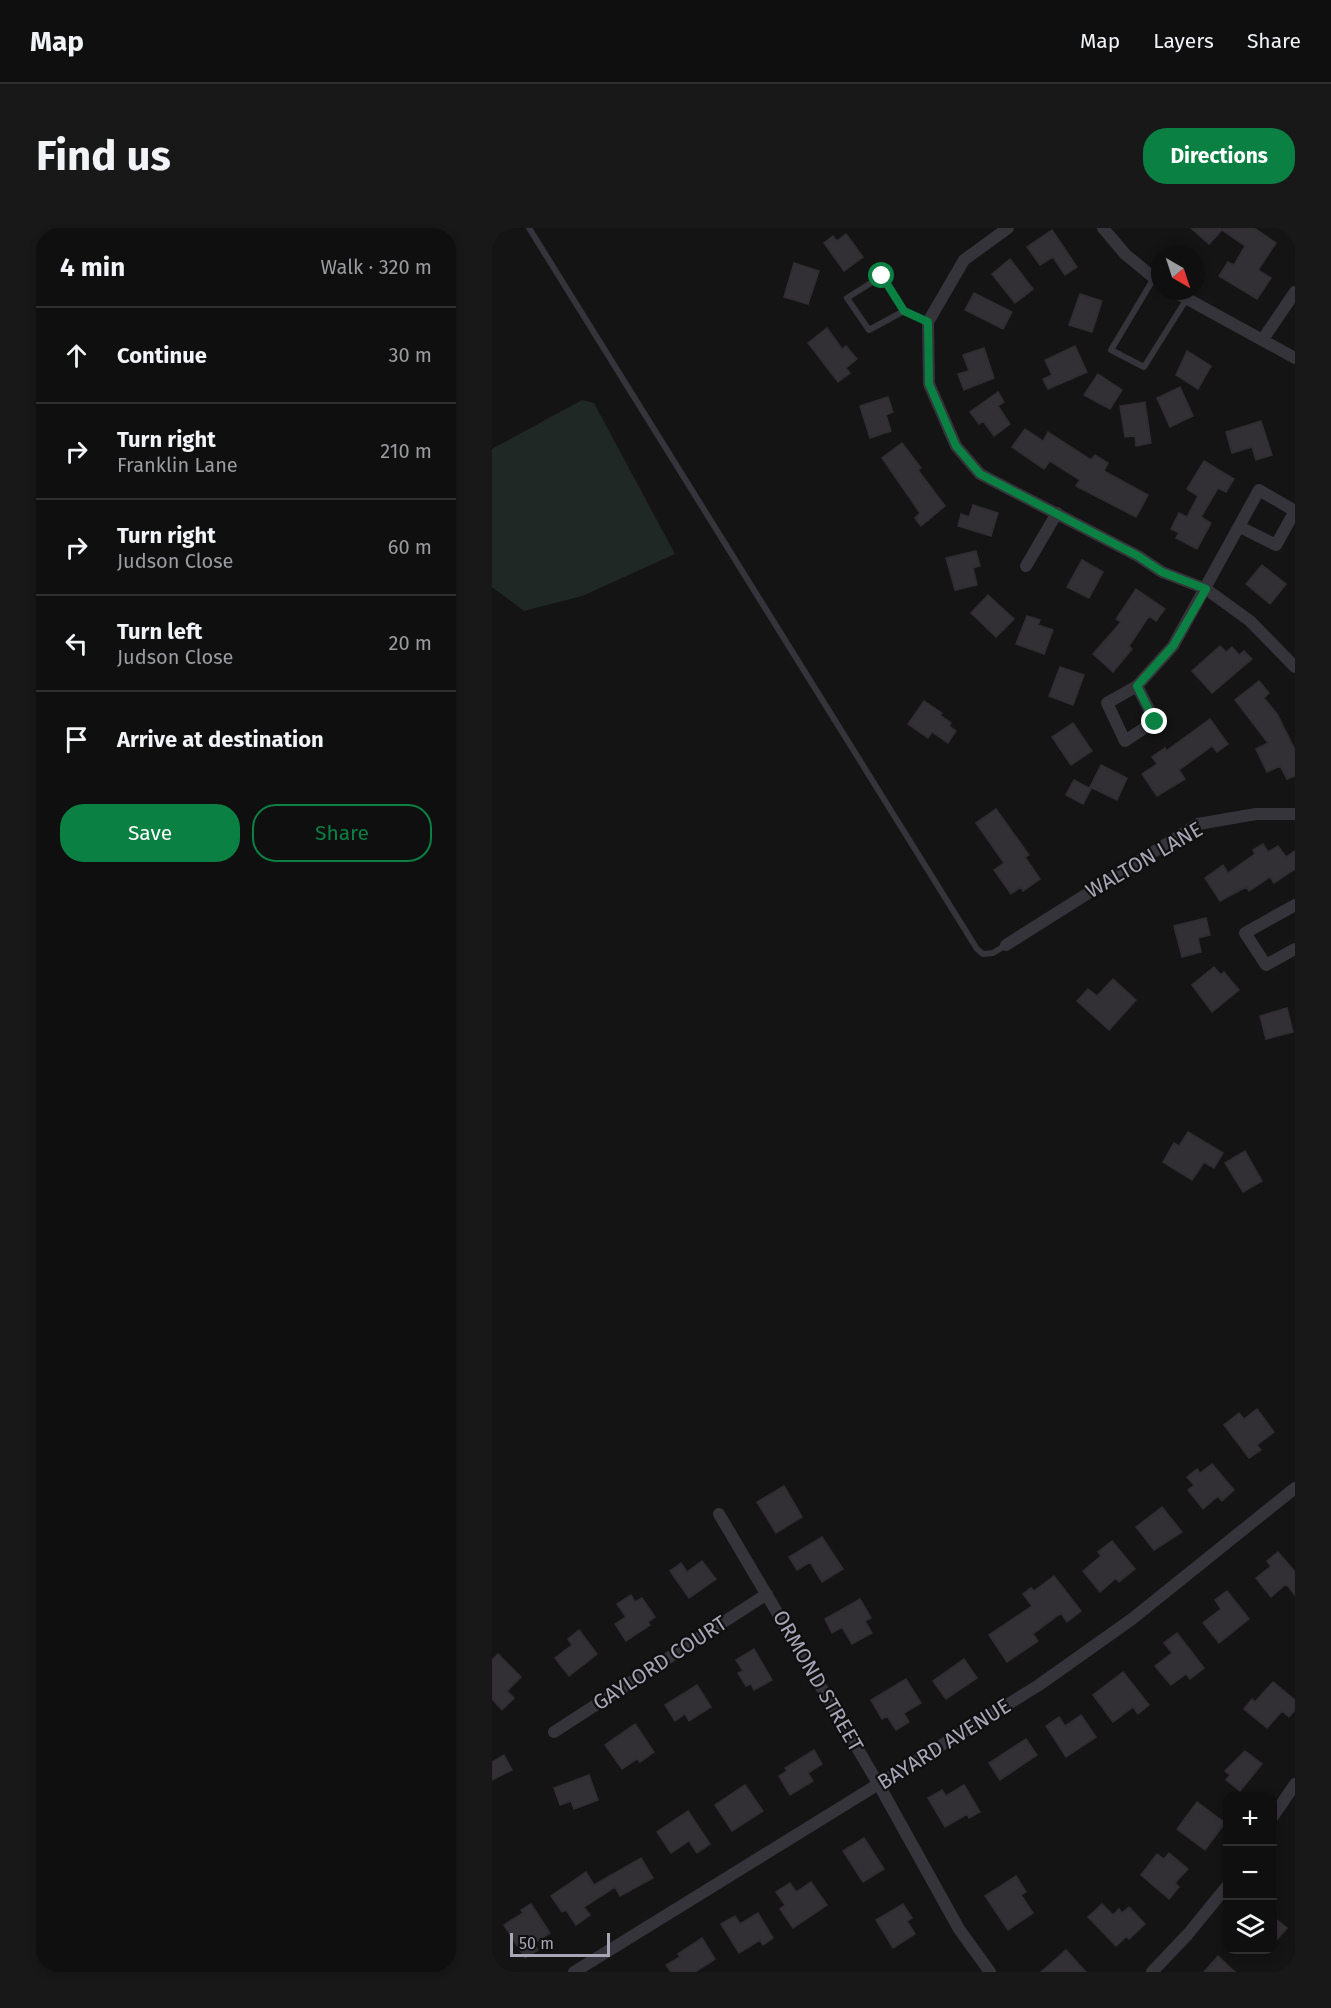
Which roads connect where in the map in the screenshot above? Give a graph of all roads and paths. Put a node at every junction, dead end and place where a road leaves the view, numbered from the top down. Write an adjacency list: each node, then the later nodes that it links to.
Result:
1 (529, 228): 21 (lane)
2 (1008, 228): 9 (street)
3 (1103, 228): 4 (street)
4 (1151, 275)
5 (1151, 289): 7 (lane)
6 (1295, 292): 10 (street)
7 (1186, 300): 10 (street)
8 (904, 311): 8 (lane); 9 (lane)
9 (928, 322): 13 (street)
10 (1263, 339): 11 (street)
11 (1295, 358)
12 (1295, 511): 14 (street); 14 (street)
13 (1057, 513): 15 (street); 16 (street)
14 (1240, 526): 16 (street)
15 (1026, 566)
16 (1206, 589): 17 (street); 18 (street)
17 (1295, 667)
18 (1137, 686): 18 (street)
19 (1295, 814): 21 (street, WALTON LANE)
20 (1295, 905): 22 (street)
21 (1006, 945)
22 (1295, 949)
23 (1295, 1488): 28 (street, BAYARD AVENUE)
24 (719, 1514): 25 (street, ORMOND STREET)
25 (767, 1594): 26 (street, GAYLORD COURT); 28 (street, ORMOND STREET)
26 (554, 1732)
27 (1295, 1784): 29 (street)
28 (879, 1785): 31 (street, BAYARD AVENUE); 32 (street, ORMOND STREET)
29 (1277, 1811)
30 (1223, 1890): 33 (street)
31 (574, 1972)
32 (990, 1972)
33 (1152, 1972)

